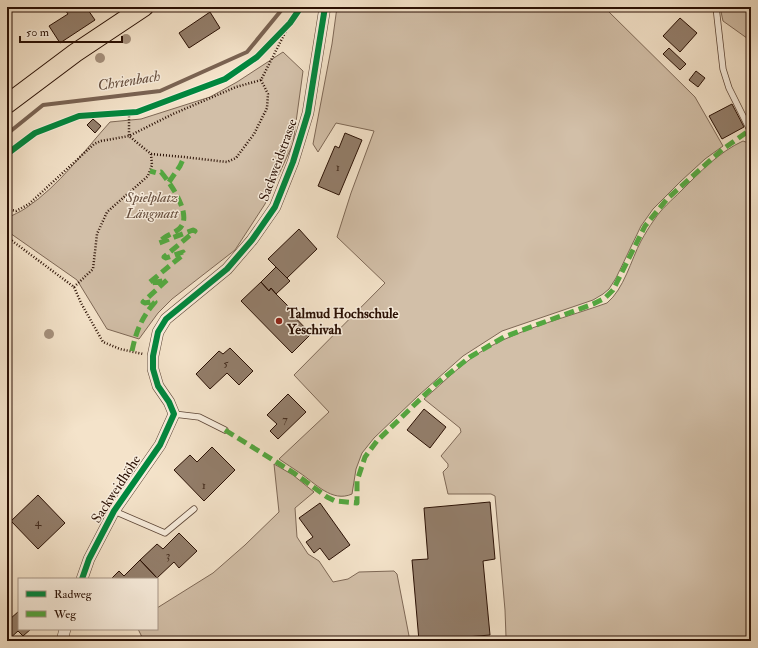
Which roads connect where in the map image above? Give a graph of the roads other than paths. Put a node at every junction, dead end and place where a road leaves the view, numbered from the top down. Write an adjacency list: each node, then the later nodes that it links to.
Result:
1 (144, 7): 4 (main road)
2 (325, 7): 6 (street, Sackweidstrasse)
3 (716, 7): 5 (lane)
4 (7, 104)
5 (750, 130)
6 (174, 414): 7 (lane); 9 (street, Sackweidhöhe)
7 (225, 430)
8 (194, 509): 9 (lane)
9 (114, 511): 10 (street, Sackweidhöhe)
10 (82, 578)
11 (65, 630): 12 (street)
12 (62, 641)

